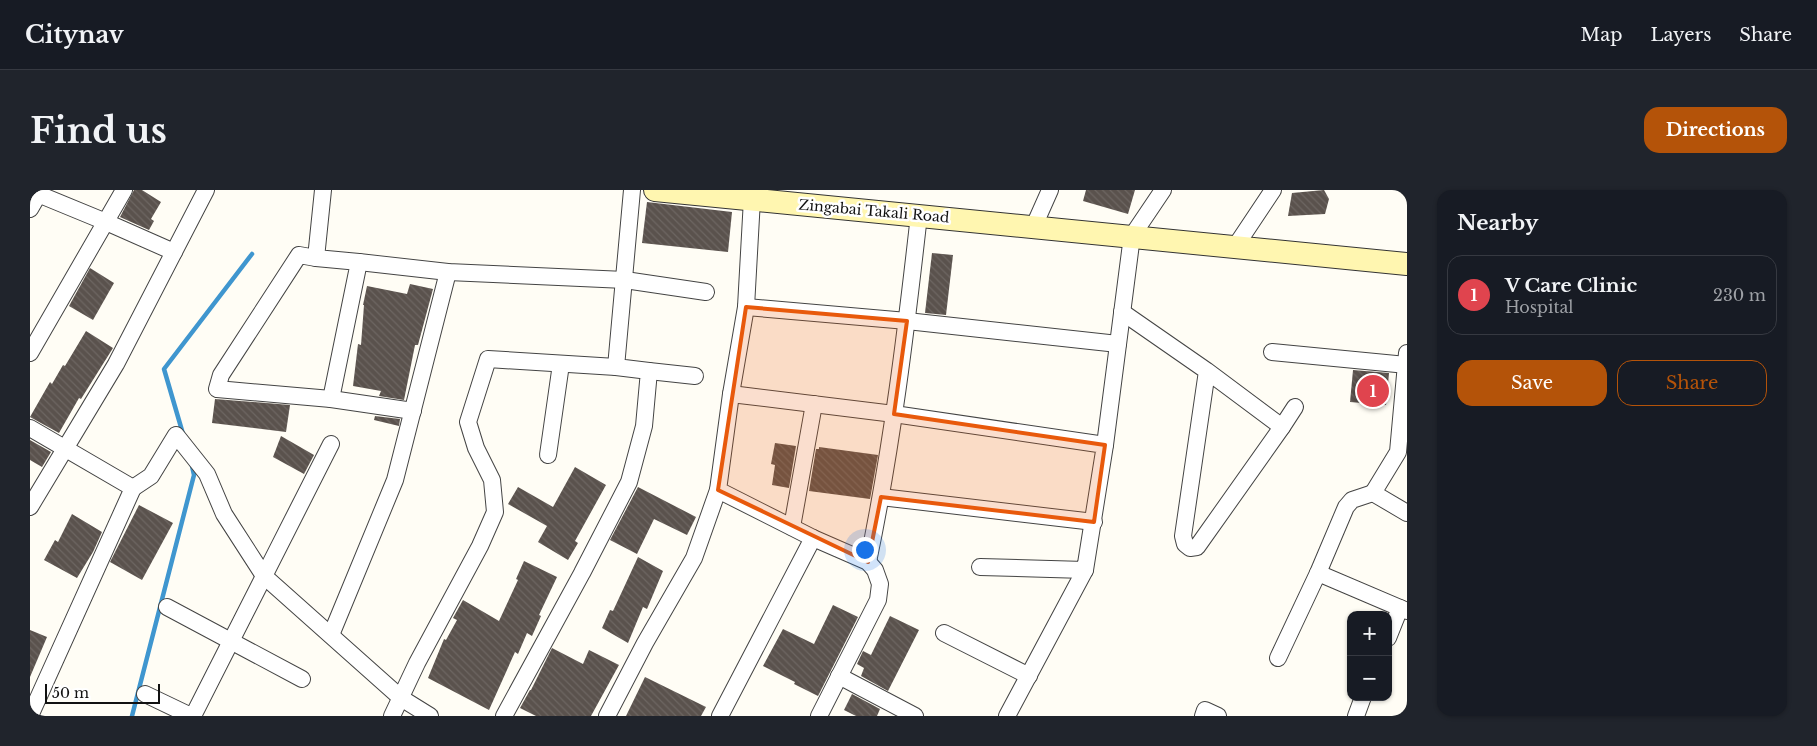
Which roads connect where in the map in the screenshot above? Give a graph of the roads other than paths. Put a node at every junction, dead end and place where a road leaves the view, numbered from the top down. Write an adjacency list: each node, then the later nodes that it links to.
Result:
1 (124, 190): 14 (street)
2 (206, 190): 18 (street)
3 (323, 190): 19 (street)
4 (632, 190): 23 (street)
5 (655, 190): 11 (street, Zingabai Takali Road)
6 (1050, 190): 15 (street)
7 (1163, 190): 16 (street)
8 (1273, 190): 17 (street)
9 (40, 192): 12 (street); 14 (street)
10 (791, 196): 11 (street, Zingabai Takali Road); 13 (street, Zingabai Takali Road)
11 (752, 199): 25 (street)
12 (30, 209)
13 (919, 215): 15 (street, Zingabai Takali Road); 27 (street)
14 (106, 222): 18 (street); 30 (street)
15 (1034, 226): 16 (street, Zingabai Takali Road)
16 (1132, 236): 17 (street, Zingabai Takali Road); 26 (street)
17 (1235, 247): 21 (street, Zingabai Takali Road)
18 (174, 252): 47 (street)
19 (316, 258): 20 (street); 38 (street)
20 (359, 262): 22 (street); 38 (street)
21 (1407, 264)
22 (448, 272): 23 (street); 41 (street)
23 (625, 280): 24 (street); 33 (street)
24 (706, 292)
25 (746, 307): 27 (street); 37 (street)
26 (1122, 312): 28 (street); 35 (street)
27 (907, 321): 28 (street); 42 (street)
28 (1118, 344): 46 (street)
29 (1272, 352): 31 (street)
30 (30, 354)
31 (1406, 361): 48 (street)
32 (562, 364): 33 (street); 49 (street); 75 (street)
33 (616, 368): 34 (street)
34 (648, 371): 36 (street); 81 (street)
35 (1206, 371): 43 (street); 43 (street)
36 (695, 376)
37 (731, 394): 39 (street); 51 (street)
38 (331, 399): 41 (street)
39 (814, 404): 42 (street); 57 (street)
40 (1295, 407): 43 (street)
41 (413, 410): 68 (street)
42 (894, 414): 46 (street); 53 (street)
43 (1282, 427)
44 (30, 428): 47 (street)
45 (331, 444): 63 (street)
46 (1105, 444): 56 (street)
47 (66, 449): 50 (street); 54 (street)
48 (1402, 453): 52 (street)
49 (548, 455)
50 (133, 488): 63 (street); 77 (street)
51 (718, 490): 57 (street); 82 (street)
52 (1373, 493): 55 (street); 62 (street)
53 (881, 497): 56 (street); 59 (street)
54 (30, 507)
55 (1407, 513)
56 (1094, 522): 61 (street)
57 (792, 527): 58 (street)
58 (813, 538): 59 (street); 83 (street)
59 (868, 562): 71 (street)
60 (980, 567): 61 (street)
61 (1085, 570): 72 (street)
62 (1318, 574): 65 (street); 70 (street)
63 (264, 576): 68 (street); 69 (street)
64 (167, 607): 69 (street)
65 (1404, 610): 66 (street)
66 (1392, 631)
67 (944, 633): 72 (street)
68 (331, 635): 75 (street)
69 (231, 640): 73 (street); 78 (street)
70 (1278, 658)
71 (839, 676): 84 (street); 85 (street)
72 (1029, 676): 86 (street)
73 (302, 679)
74 (144, 694): 78 (street)
75 (402, 698): 79 (street); 80 (street)
76 (1362, 701): 89 (street)
77 (30, 716)
78 (192, 716)
79 (392, 716)
80 (430, 716)
81 (504, 716)
82 (607, 716)
83 (720, 716)
84 (819, 716)
85 (915, 716)
86 (1007, 716)
87 (1203, 716): 88 (street)
88 (1218, 716)
89 (1356, 716)

